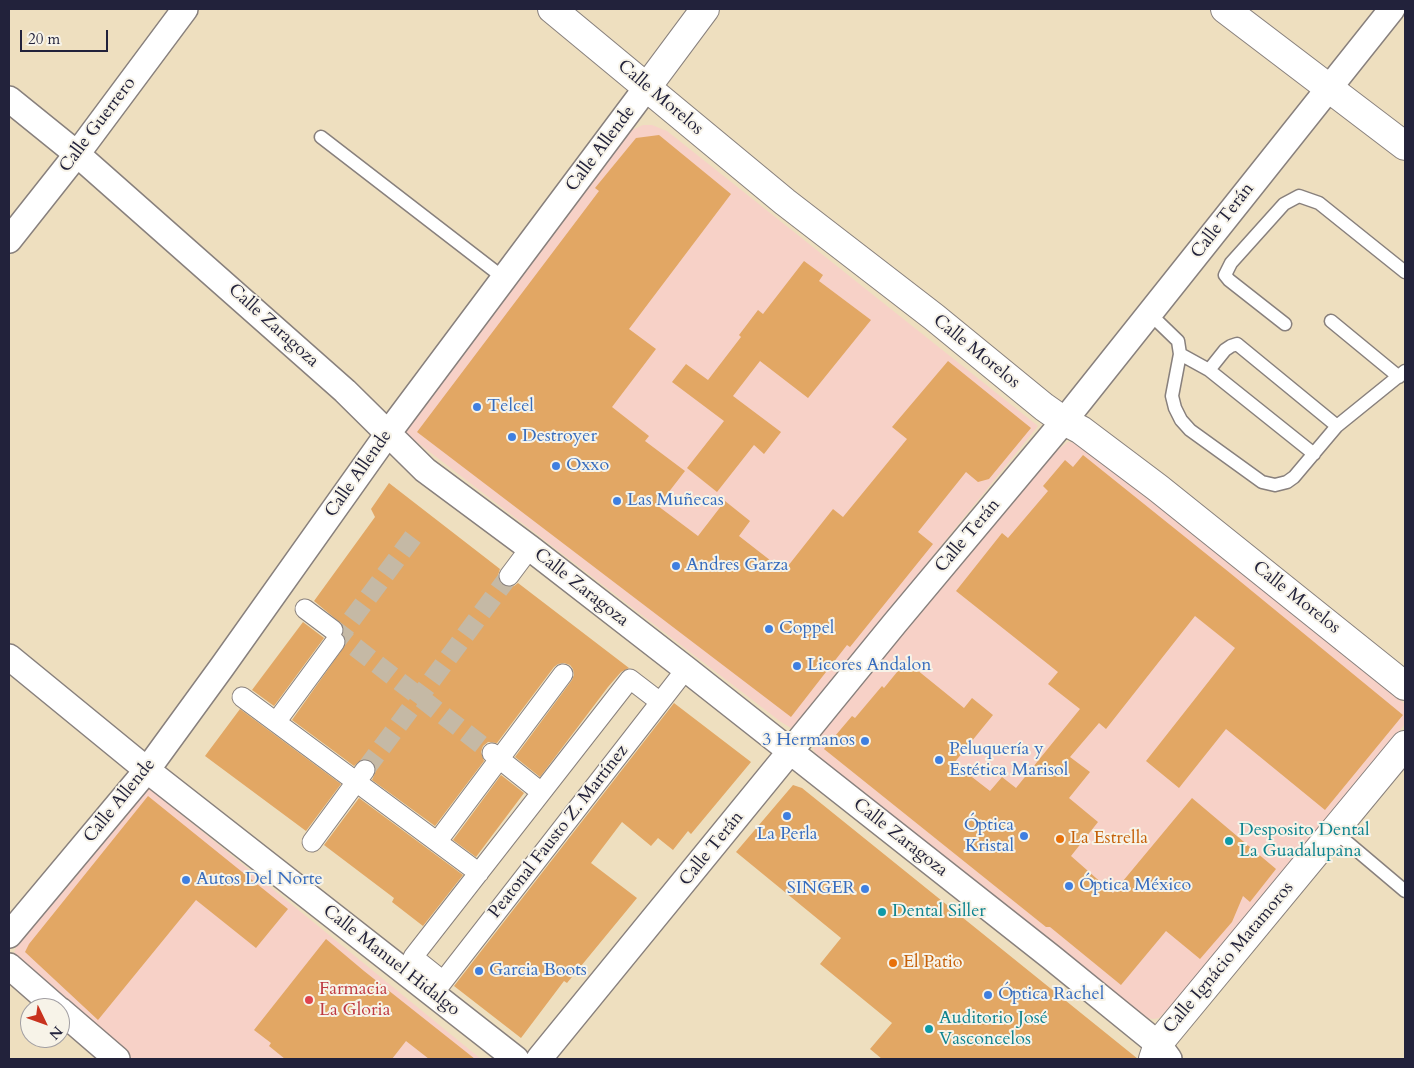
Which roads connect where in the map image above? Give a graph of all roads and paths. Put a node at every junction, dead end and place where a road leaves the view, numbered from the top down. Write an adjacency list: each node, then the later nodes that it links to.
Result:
1 (185, 9): 11 (street, Calle Guerrero)
2 (552, 9): 6 (street, Calle Morelos)
3 (705, 9): 6 (street, Calle Allende)
4 (1225, 9): 7 (street)
5 (1392, 9): 7 (street, Calle Terán)
6 (647, 87): 14 (street, Calle Allende); 21 (street, Calle Morelos)
7 (1329, 87): 10 (street); 15 (street, Calle Terán)
8 (9, 98): 11 (street, Calle Zaragoza)
9 (321, 137): 14 (lane)
10 (1405, 146)
11 (77, 154): 12 (street, Calle Guerrero); 23 (street, Calle Zaragoza)
12 (9, 240)
13 (1405, 272): 17 (lane)
14 (505, 279): 23 (street, Calle Allende)
15 (1150, 314): 18 (lane); 21 (street, Calle Terán)
16 (1331, 321): 20 (lane)
17 (1285, 324)
18 (1180, 354): 19 (lane); 24 (lane)
19 (1209, 370): 22 (lane); 24 (lane)
20 (1402, 374): 22 (lane)
21 (1064, 421): 31 (street, Calle Morelos); 36 (street, Calle Terán)
22 (1337, 426): 24 (lane)
23 (389, 432): 25 (street, Calle Zaragoza); 38 (street, Calle Allende)
24 (1314, 454)
25 (530, 548): 26 (street); 29 (street, Calle Zaragoza)
26 (509, 576)
27 (305, 609): 34 (street)
28 (9, 657): 38 (street, Calle Manuel Hidalgo)
29 (686, 669): 33 (street, Peatonal Fausto Z. Martínez); 36 (street, Calle Zaragoza)
30 (563, 674): 37 (street)
31 (1405, 686)
32 (242, 697): 34 (street)
33 (660, 702): 40 (street); 48 (street, Peatonal Fausto Z. Martínez)
34 (276, 722): 39 (street)
35 (1405, 745): 41 (street, Calle Ignácio Matamoros)
36 (791, 752): 51 (street, Calle Zaragoza); 54 (street, Calle Terán)
37 (496, 756): 40 (street); 43 (street)
38 (147, 770): 46 (street, Calle Allende); 48 (street, Calle Manuel Hidalgo)
39 (361, 776): 42 (street); 43 (street)
40 (541, 792): 44 (street)
41 (1334, 831): 45 (lane); 51 (street, Calle Ignácio Matamoros)
42 (312, 842)
43 (437, 842): 44 (street)
44 (479, 873): 48 (street)
45 (1405, 891)
46 (9, 935)
47 (9, 966): 49 (street)
48 (438, 987): 53 (street, Calle Manuel Hidalgo)
49 (46, 998)
50 (70, 1018): 52 (street)
51 (1160, 1054)
52 (117, 1059)
53 (516, 1059)
54 (539, 1059)

